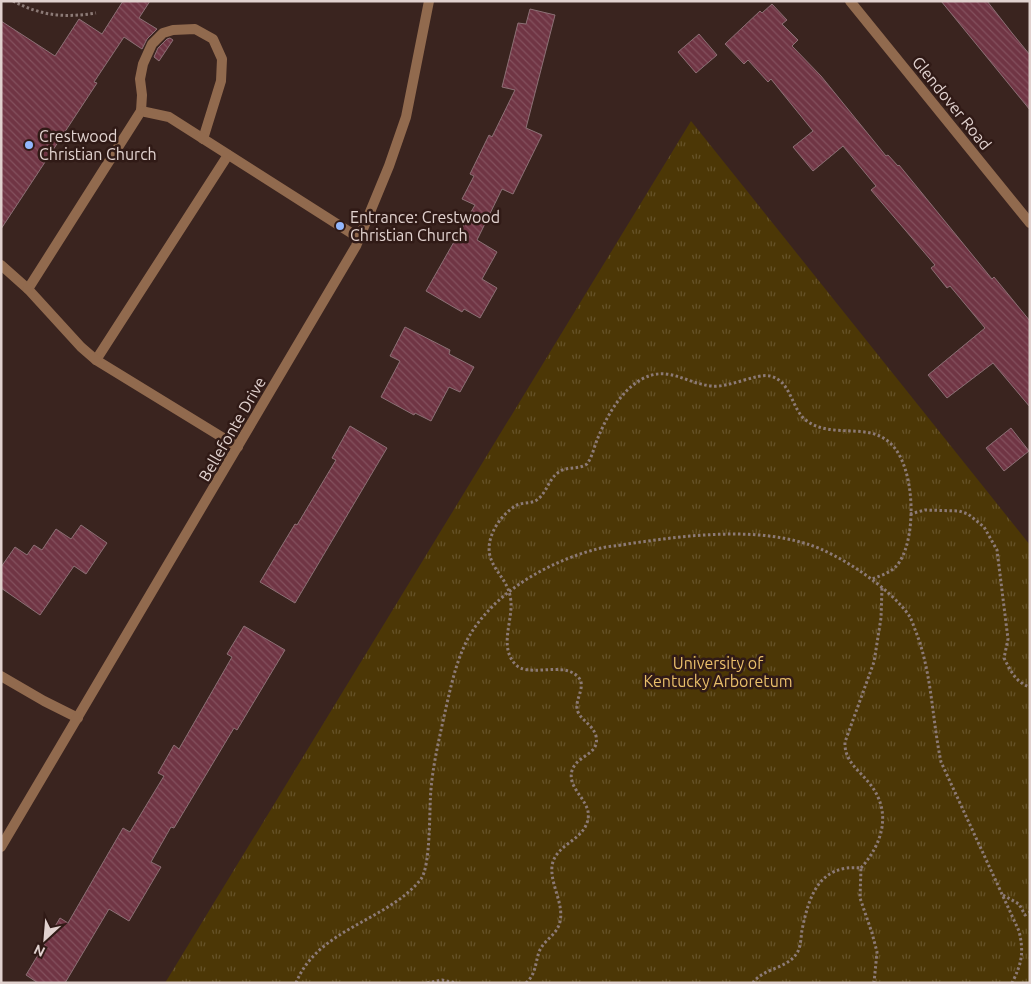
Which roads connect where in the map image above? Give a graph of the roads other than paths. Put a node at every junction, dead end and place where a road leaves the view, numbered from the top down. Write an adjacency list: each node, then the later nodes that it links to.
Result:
1 (429, 1): 7 (street, Bellefonte Drive)
2 (850, 1): 6 (street, Glendover Road)
3 (140, 111): 4 (street); 4 (street); 9 (street)
4 (203, 139): 5 (street)
5 (228, 156): 7 (street); 10 (street)
6 (1030, 223)
7 (359, 238): 11 (street, Bellefonte Drive)
8 (1, 265): 9 (street)
9 (28, 289): 10 (street)
10 (96, 360): 11 (street)
11 (238, 447): 13 (street, Bellefonte Drive)
12 (1, 676): 13 (street)
13 (78, 718): 14 (street, Bellefonte Drive)
14 (1, 847)

